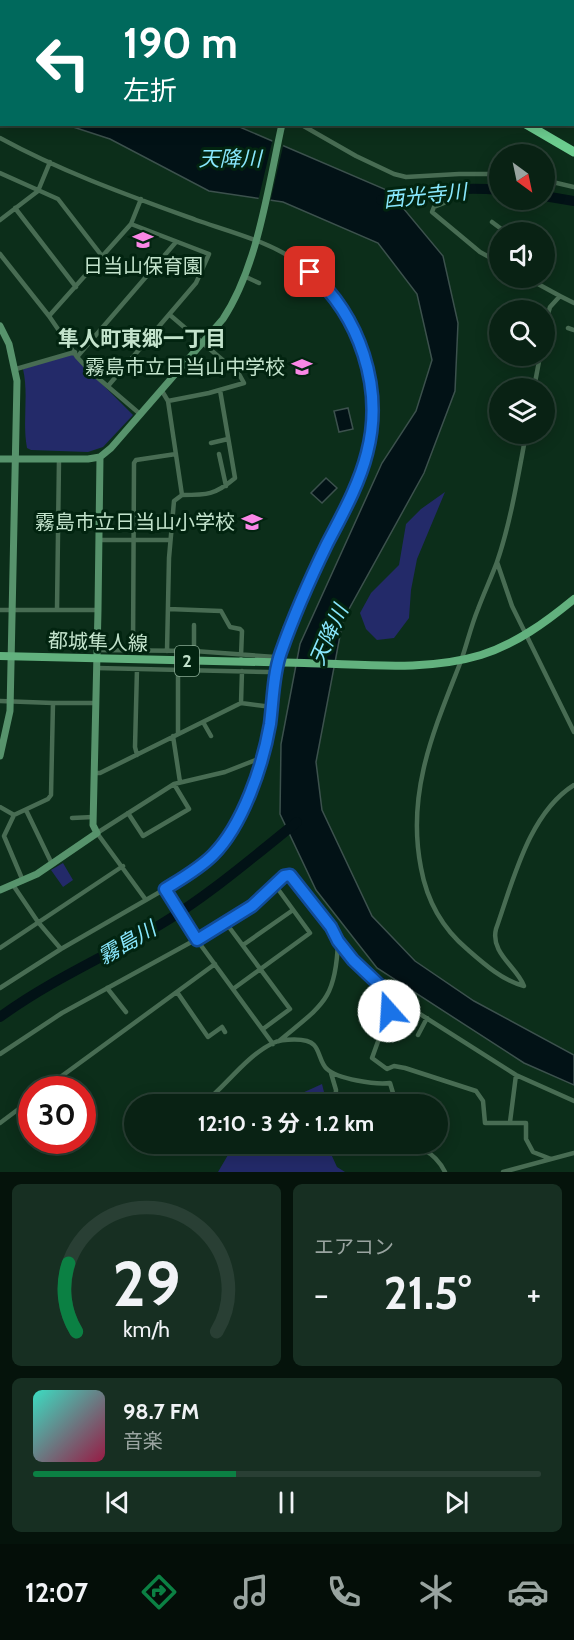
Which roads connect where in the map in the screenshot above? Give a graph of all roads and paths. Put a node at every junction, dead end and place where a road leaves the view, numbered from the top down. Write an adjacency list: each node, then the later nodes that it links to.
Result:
1 (282, 126): 17 (street)
2 (304, 126): 8 (street)
3 (528, 126): 5 (highway)
4 (0, 138): 6 (street)
5 (574, 152)
6 (50, 162): 11 (street); 12 (street)
7 (0, 173): 11 (street)
8 (489, 174)
9 (555, 183): 10 (street)
10 (574, 187)
11 (38, 191): 14 (street); 20 (street)
12 (141, 200): 16 (street); 17 (street)
13 (444, 203): 21 (street)
14 (15, 208): 15 (street); 24 (street)
15 (0, 220)
16 (131, 224): 18 (street); 20 (street)
17 (256, 240): 22 (street); 64 (street)
18 (176, 242): 29 (street); 35 (street)
19 (0, 254): 30 (street)
20 (102, 256): 24 (street)
21 (489, 257)
22 (246, 277): 23 (street); 34 (street)
23 (259, 283)
24 (76, 286): 30 (street)
25 (545, 288): 26 (street)
26 (560, 296): 27 (street); 28 (street)
27 (555, 302)
28 (574, 303)
29 (170, 315): 34 (street); 37 (street)
30 (49, 316): 35 (street)
31 (0, 326): 36 (street)
32 (568, 328): 33 (street)
33 (574, 330)
34 (203, 342): 38 (street); 39 (street)
35 (76, 355): 36 (street); 37 (street)
36 (16, 369): 50 (street)
37 (108, 386): 41 (street)
38 (219, 390): 40 (street); 42 (street)
39 (162, 391): 40 (street); 41 (street)
40 (168, 401): 45 (street)
41 (141, 414): 47 (street)
42 (228, 439): 43 (street); 51 (street)
43 (211, 443)
44 (524, 444): 56 (street)
45 (176, 454): 52 (street); 54 (street)
46 (219, 454): 51 (street)
47 (100, 457): 49 (street); 53 (street)
48 (0, 459): 50 (street)
49 (59, 459): 50 (street); 61 (street)
50 (15, 460): 60 (street)
51 (226, 486): 52 (street)
52 (182, 495): 55 (street)
53 (99, 540): 54 (street); 62 (street)
54 (134, 540): 55 (street); 67 (street)
55 (170, 540): 58 (street)
56 (497, 562): 65 (street); 73 (street)
57 (574, 599): 65 (main road, 都城隼人線 / 2)
58 (168, 609): 68 (street); 72 (street)
59 (0, 610): 60 (street)
60 (12, 610): 61 (street); 71 (street)
61 (57, 610): 62 (street)
62 (98, 610): 66 (street)
63 (194, 625): 69 (street)
64 (290, 628): 72 (street); 74 (street)
65 (525, 635): 73 (main road, 都城隼人線 / 2); 87 (street)
66 (97, 650): 67 (street); 75 (street)
67 (133, 650): 68 (street)
68 (167, 651): 69 (street)
69 (194, 651): 72 (street)
70 (0, 656): 71 (main road, 都城隼人線 / 2)
71 (11, 656): 75 (main road, 都城隼人線 / 2); 81 (street)
72 (241, 656)
73 (460, 660): 74 (main road, 都城隼人線 / 2); 95 (street)
74 (280, 662): 75 (main road, 都城隼人線 / 2); 85 (street)
75 (97, 664): 76 (street); 84 (street)
76 (137, 669): 77 (street); 90 (street)
77 (178, 670): 78 (street); 88 (street)
78 (242, 671): 79 (street); 83 (street)
79 (268, 672)
80 (0, 701): 81 (street)
81 (10, 701): 82 (street); 91 (street)
82 (53, 703): 84 (street); 97 (street)
83 (241, 703): 85 (street); 86 (street)
84 (95, 704): 93 (street)
85 (272, 707): 92 (street)
86 (203, 722): 88 (street); 89 (street)
87 (574, 732)
88 (176, 735): 90 (street); 94 (street)
89 (211, 736)
90 (137, 755): 93 (street)
91 (0, 756)
92 (261, 758): 94 (street); 109 (street)
93 (94, 773): 100 (street)
94 (177, 783): 98 (street); 98 (street)
95 (574, 785)
96 (0, 807): 99 (street)
97 (26, 810): 99 (street); 103 (street)
98 (128, 813): 102 (street)
99 (14, 815): 105 (street)
100 (93, 817): 101 (street); 102 (street)
101 (72, 818)
102 (97, 833): 103 (street); 104 (street)
103 (51, 864): 105 (street)
104 (123, 866): 110 (street); 112 (street)
105 (23, 881): 106 (street)
106 (12, 885): 108 (street); 112 (street)
107 (275, 885): 111 (street); 113 (street); 115 (street)
108 (0, 890)
109 (166, 891): 110 (street); 114 (street)
110 (146, 900): 118 (street)
111 (293, 910): 116 (street); 120 (street)
112 (38, 922): 117 (street); 118 (street)
113 (226, 923): 114 (street); 116 (street)
114 (196, 939): 119 (street); 122 (street)
115 (338, 941): 125 (street); 131 (street)
116 (243, 945): 120 (street)
117 (0, 948)
118 (60, 949): 121 (street)
119 (215, 964): 123 (street); 124 (street)
120 (260, 970): 123 (street); 128 (street)
121 (0, 988)
122 (107, 988): 126 (street); 132 (street)
123 (233, 989): 128 (street)
124 (177, 992): 129 (street); 136 (street)
125 (390, 995): 127 (street); 133 (street)
126 (126, 1011)
127 (427, 1018): 130 (street); 135 (street)
128 (263, 1029): 131 (street)
129 (225, 1032)
130 (418, 1035)
131 (275, 1043): 134 (street); 138 (street)
132 (0, 1054)
133 (387, 1069): 137 (street); 143 (street)
134 (331, 1073): 137 (street); 139 (street)
135 (516, 1075): 141 (street); 143 (street)
136 (61, 1076)
137 (390, 1083): 140 (street)
138 (213, 1094)
139 (336, 1094)
140 (393, 1094)
141 (574, 1101)
142 (18, 1110): 144 (street)
143 (510, 1122): 147 (street)
144 (0, 1123)
145 (574, 1153): 147 (street)
146 (429, 1154): 148 (street)
147 (551, 1160): 149 (street)
148 (445, 1172)
149 (503, 1172)

